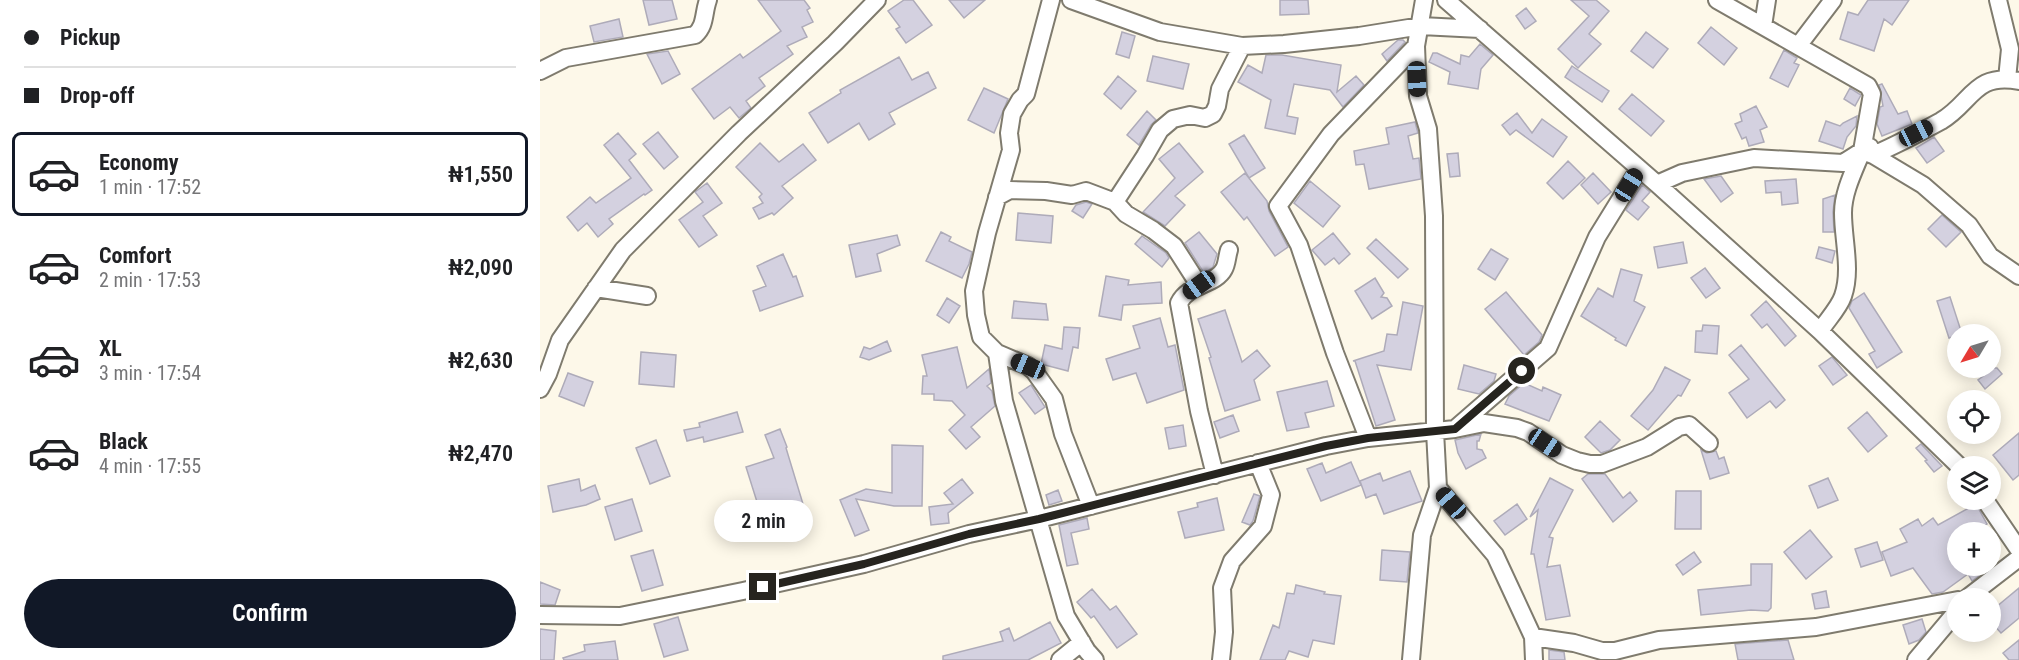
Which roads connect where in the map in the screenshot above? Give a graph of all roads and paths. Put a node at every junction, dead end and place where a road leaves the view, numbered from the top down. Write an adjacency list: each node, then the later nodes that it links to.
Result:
1 (708, 0): 18 (street)
2 (877, 0): 28 (street)
3 (1052, 0): 23 (street)
4 (1071, 0): 14 (street)
5 (1424, 0): 11 (street)
6 (1446, 0): 13 (street)
7 (1718, 0): 12 (street)
8 (1767, 0): 12 (street)
9 (1833, 0): 16 (street)
10 (1998, 0): 17 (street)
11 (1421, 26): 13 (street); 14 (street); 15 (street)
12 (1763, 26): 16 (street)
13 (1480, 28): 21 (street)
14 (1242, 46): 24 (street)
15 (1416, 46): 34 (street); 35 (street)
16 (1798, 46): 20 (street)
17 (2014, 55): 19 (street)
18 (540, 71)
19 (2013, 80): 20 (street)
20 (1868, 153): 22 (street); 26 (street); 30 (street)
21 (1639, 169): 22 (street); 33 (street)
22 (1656, 184): 30 (street)
23 (997, 197): 24 (street); 31 (street)
24 (1115, 202): 27 (street)
25 (1229, 250): 27 (street)
26 (2019, 276)
27 (1199, 285): 39 (street)
28 (596, 288): 29 (street); 32 (street)
29 (646, 296)
30 (1820, 331): 37 (street)
31 (997, 352): 41 (street); 43 (street)
32 (540, 389)
33 (1455, 429): 34 (street); 36 (street)
34 (1435, 431): 35 (street); 40 (street)
35 (1368, 438): 38 (street)
36 (1709, 443)
37 (1949, 456)
38 (1258, 463): 39 (street); 54 (street)
39 (1215, 475): 41 (street)
40 (1438, 488): 50 (street); 55 (street)
41 (1091, 506): 43 (street)
42 (1993, 510): 44 (street)
43 (1039, 519): 48 (street); 51 (street)
44 (2016, 539)
45 (2019, 558): 46 (street)
46 (1980, 588)
47 (1947, 602): 50 (street)
48 (540, 615)
49 (1947, 623): 57 (street)
50 (1533, 637): 56 (street)
51 (1082, 642): 52 (street); 53 (street)
52 (1060, 660)
53 (1095, 660)
54 (1221, 660)
55 (1411, 660)
56 (1534, 660)
57 (1916, 660)

